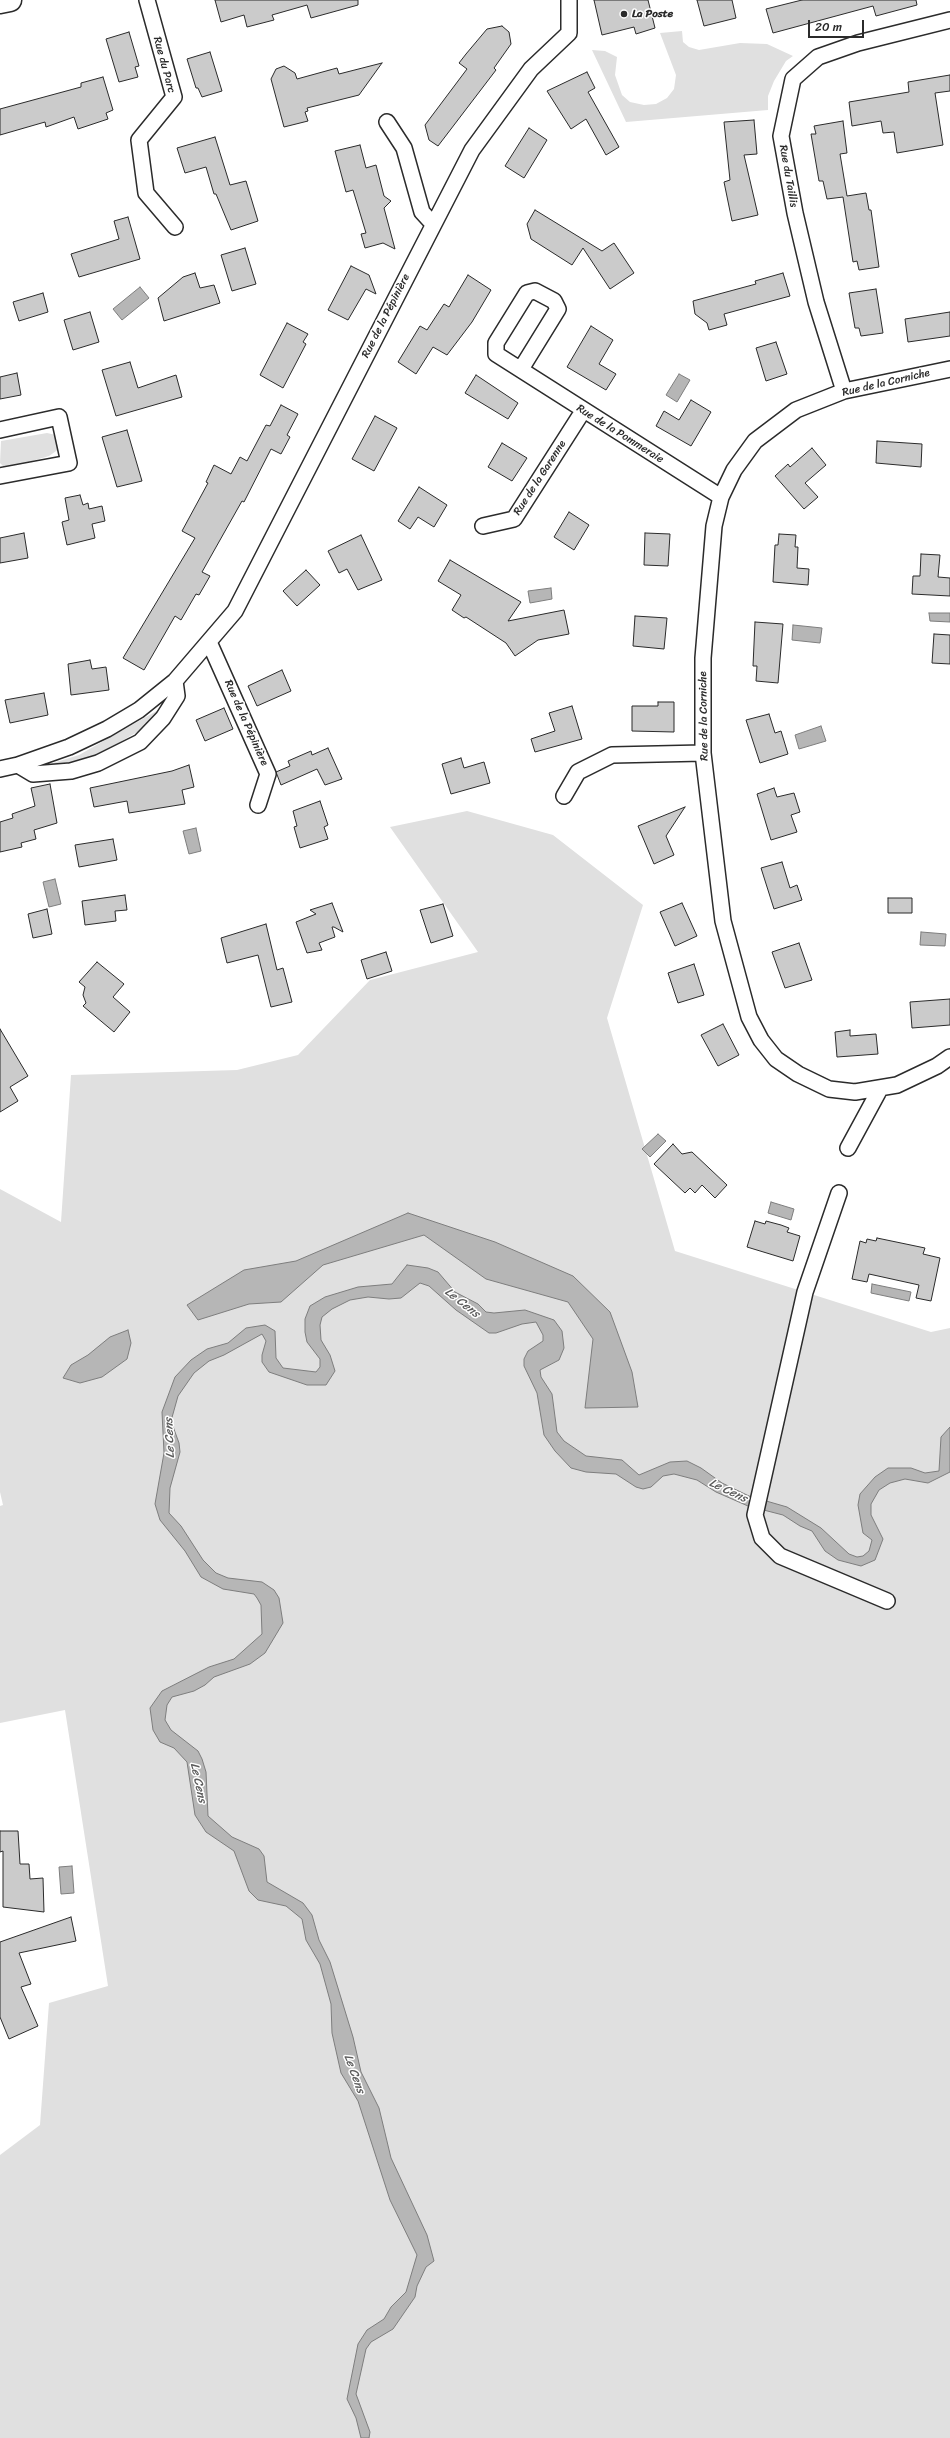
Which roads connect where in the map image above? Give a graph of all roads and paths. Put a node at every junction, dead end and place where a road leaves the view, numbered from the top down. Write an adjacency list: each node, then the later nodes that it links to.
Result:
1 (10, 0): 4 (main road)
2 (146, 0): 8 (street, Rue du Parc)
3 (569, 0): 7 (street, Rue de la Pépinière)
4 (0, 2)
5 (950, 20): 11 (street, Rue du Taillis)
6 (387, 122): 7 (street)
7 (433, 224): 17 (street, Rue de la Pépinière)
8 (175, 227)
9 (950, 368): 11 (street, Rue de la Corniche)
10 (521, 369): 10 (street, Rue de la Pommeraie); 12 (street, Rue de la Pommeraie)
11 (844, 391): 15 (street, Rue de la Corniche)
12 (583, 411): 15 (street, Rue de la Pommeraie); 16 (street, Rue de la Garenne)
13 (0, 430): 14 (street)
14 (0, 476)
15 (721, 497): 19 (street, Rue de la Corniche)
16 (483, 526)
17 (210, 642): 18 (street, Rue de la Pépinière); 23 (street, Rue de la Pépinière)
18 (175, 681): 20 (street, Rue de la Pépinière); 20 (street)
19 (703, 753): 22 (street); 25 (street, Rue de la Corniche)
20 (18, 765): 21 (street, Rue de la Pépinière)
21 (0, 768)
22 (564, 796)
23 (258, 805)
24 (950, 1057): 25 (street, Rue de la Corniche)
25 (880, 1089): 26 (street)
26 (848, 1148)
27 (840, 1192): 28 (street)
28 (887, 1601)

